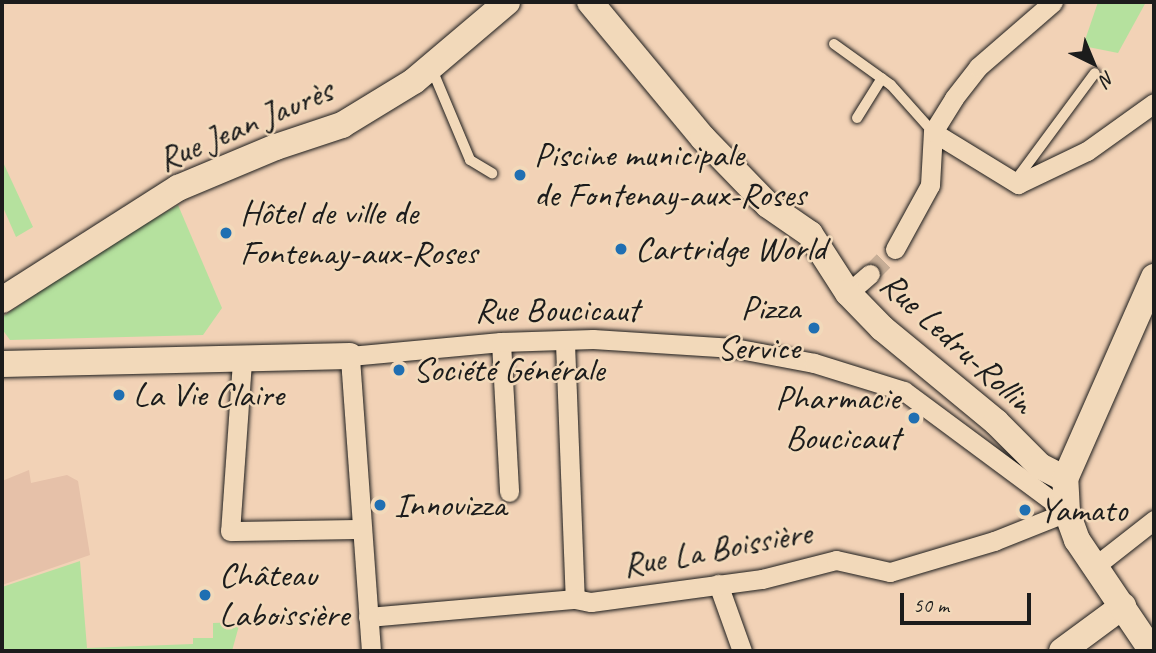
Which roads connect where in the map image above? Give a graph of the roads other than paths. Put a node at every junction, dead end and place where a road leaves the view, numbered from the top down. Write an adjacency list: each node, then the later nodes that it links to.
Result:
1 (507, 2): 5 (street, Rue Jean Jaurès)
2 (590, 2): 16 (street, Rue Ledru-Rollin)
3 (1053, 2): 10 (street)
4 (834, 44): 7 (lane)
5 (430, 63): 11 (lane); 17 (street, Rue Jean Jaurès)
6 (1095, 73): 12 (lane)
7 (882, 78): 9 (lane); 10 (lane)
8 (1154, 103): 12 (street)
9 (857, 118)
10 (933, 132): 12 (street); 13 (street)
11 (492, 173)
12 (1014, 181)
13 (895, 249)
14 (870, 274): 16 (street)
15 (1154, 277): 23 (street)
16 (848, 293): 23 (street, Rue Ledru-Rollin)
17 (2, 300)
18 (501, 342): 19 (street, Rue Boucicaut); 20 (street, Rue Boucicaut); 24 (street)
19 (565, 343): 25 (street, Rue Boucicaut); 30 (street)
20 (349, 356): 21 (street, Rue Boucicaut); 27 (street)
21 (242, 361): 22 (street, Rue Boucicaut); 27 (street)
22 (2, 364)
23 (1065, 479): 25 (street, Rue Boucicaut)
24 (509, 492)
25 (1067, 512): 28 (street, Rue Boucicaut); 29 (street, Rue La Boissière)
26 (1154, 520): 28 (street)
27 (362, 529): 32 (street)
28 (1094, 567): 31 (street, Rue Boucicaut)
29 (718, 584): 30 (street, Rue La Boissière); 34 (street)
30 (575, 599): 32 (street, Rue La Boissière)
31 (1123, 606): 35 (street); 36 (street, Rue Boucicaut)
32 (368, 617): 33 (street)
33 (372, 651)
34 (742, 651)
35 (1062, 651)
36 (1152, 651)

